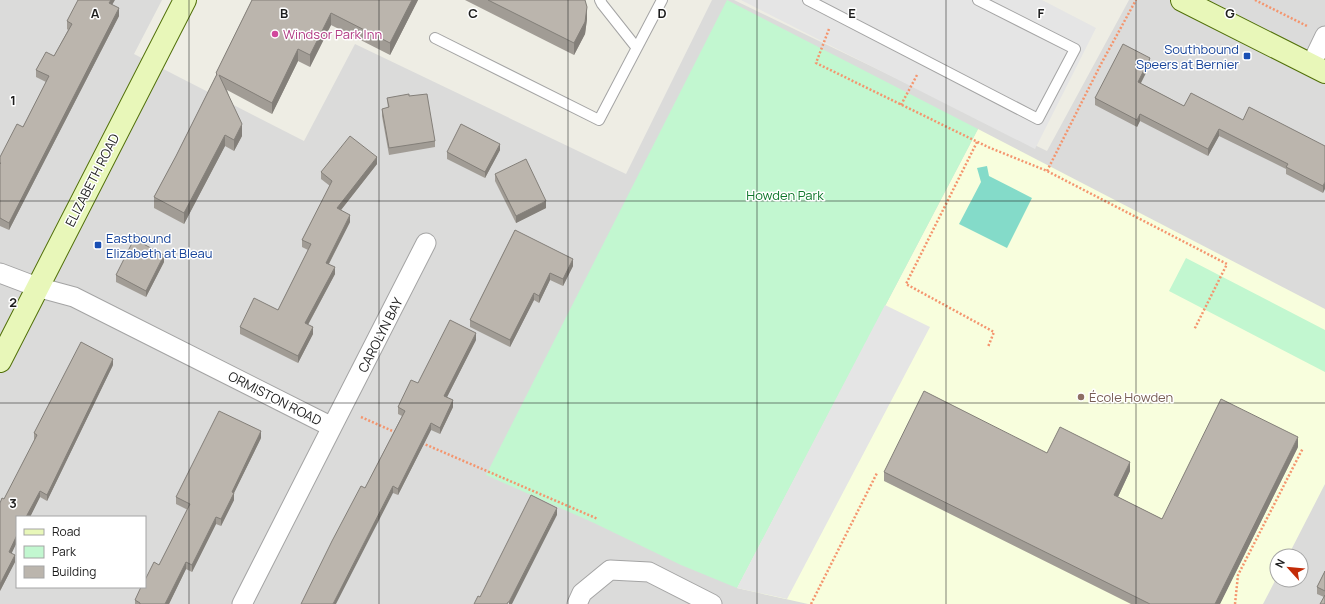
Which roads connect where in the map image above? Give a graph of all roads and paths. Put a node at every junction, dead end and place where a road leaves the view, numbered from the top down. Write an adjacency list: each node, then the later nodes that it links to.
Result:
1 (185, 0): 21 (street, ELIZABETH ROAD)
2 (600, 0): 13 (lane)
3 (662, 0): 13 (lane)
4 (808, 0): 9 (lane)
5 (978, 0): 14 (lane)
6 (1136, 0): 18 (path)
7 (1182, 0): 15 (street)
8 (1255, 0): 10 (path)
9 (835, 14): 14 (lane); 16 (path)
10 (1308, 27)
11 (1325, 36): 15 (street)
12 (435, 38): 13 (lane)
13 (636, 47)
14 (925, 60): 16 (path)
15 (1318, 68)
16 (901, 105): 17 (path)
17 (978, 142): 18 (path); 23 (path)
18 (1047, 171): 22 (path)
19 (426, 243): 25 (street, CAROLYN BAY)
20 (0, 273): 21 (street, ORMISTON ROAD)
21 (37, 287): 24 (street, ELIZABETH ROAD); 25 (street, ORMISTON ROAD)
22 (1194, 330)
23 (988, 347)
24 (0, 361)
25 (332, 427): 28 (street, ORMISTON ROAD)
26 (1303, 448): 32 (path)
27 (877, 473): 31 (path)
28 (242, 604)
29 (577, 604): 30 (street)
30 (712, 604)
31 (811, 604)
32 (1235, 604)

